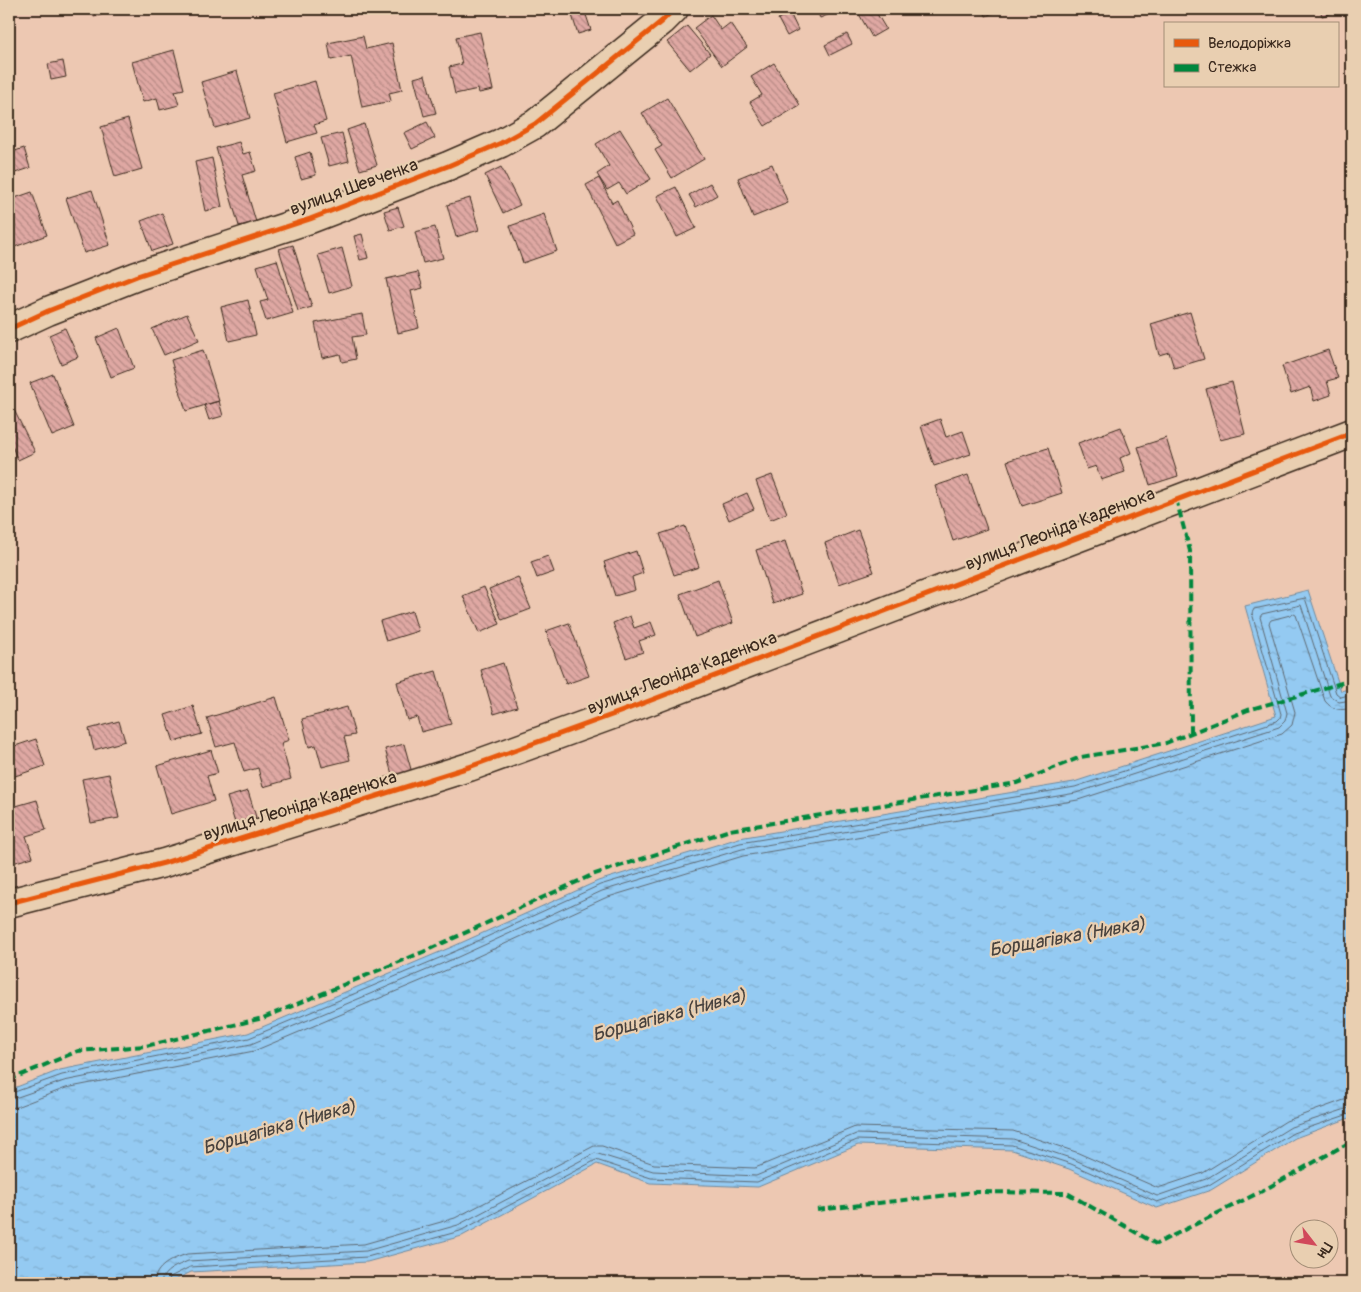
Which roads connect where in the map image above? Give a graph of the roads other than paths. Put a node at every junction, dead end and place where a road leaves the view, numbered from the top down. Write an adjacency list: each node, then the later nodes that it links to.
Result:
1 (674, 9): 2 (street, вулиця Шевченка)
2 (9, 329)
3 (1352, 433): 4 (street, вулиця Леоніда Каденюка)
4 (9, 903)

